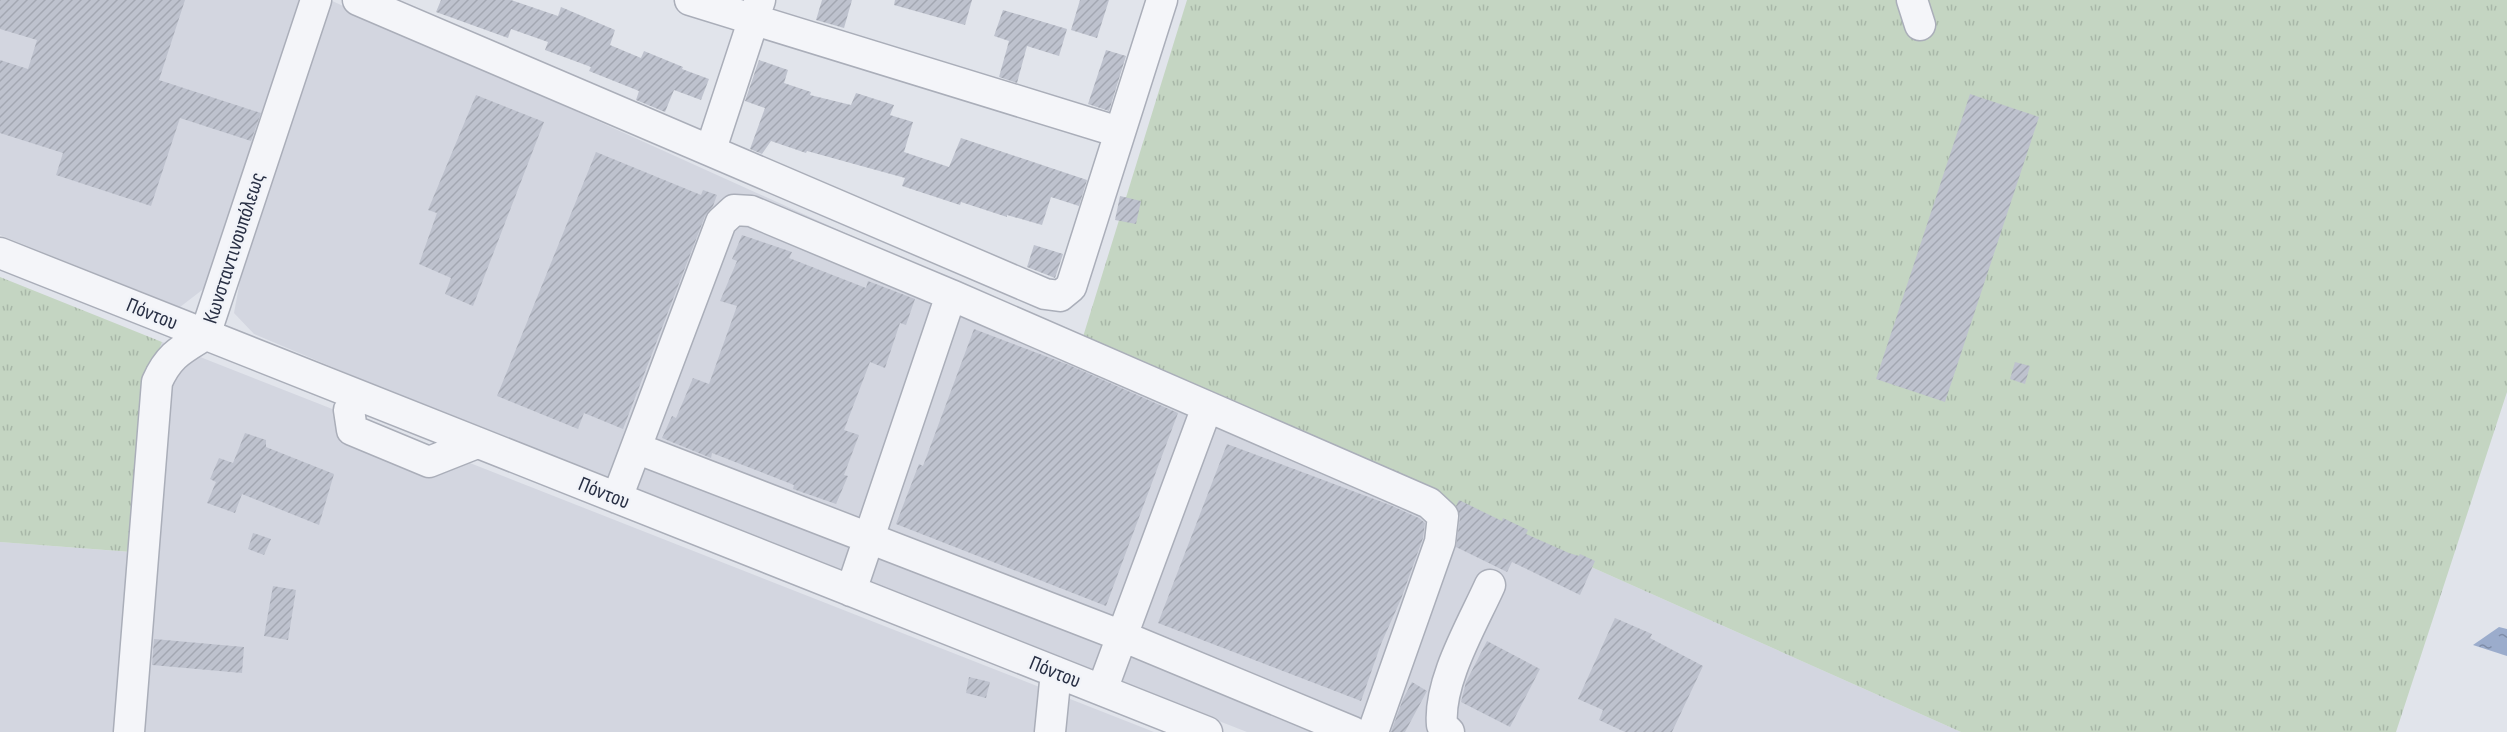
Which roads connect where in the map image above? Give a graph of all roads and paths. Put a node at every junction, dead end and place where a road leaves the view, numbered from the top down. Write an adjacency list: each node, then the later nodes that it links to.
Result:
1 (316, 0): 10 (street, Κωνσταντινουπόλεως)
2 (358, 0): 7 (street)
3 (690, 0): 5 (street)
4 (1162, 0): 6 (street)
5 (757, 10): 6 (street); 7 (street)
6 (1119, 132): 7 (street)
7 (711, 149)
8 (0, 254): 10 (street, Πόντου)
9 (951, 295): 11 (street); 14 (street); 16 (street)
10 (205, 335): 13 (street, Πόντου); 22 (street, Κωνσταντινουπόλεως)
11 (1207, 408): 19 (street); 26 (street)
12 (349, 410): 13 (street)
13 (477, 443): 15 (street, Πόντου)
14 (636, 448): 15 (street); 16 (street)
15 (617, 498): 18 (street, Πόντου)
16 (869, 538): 18 (street); 19 (street)
17 (1490, 585): 27 (street)
18 (851, 591): 20 (street, Πόντου)
19 (1122, 636): 21 (street); 25 (street)
20 (1056, 672): 21 (street, Πόντου); 23 (street)
21 (1102, 690): 24 (street, Πόντου)
22 (129, 732)
23 (1050, 732)
24 (1207, 732)
25 (1353, 732)
26 (1373, 732)
27 (1449, 732)

